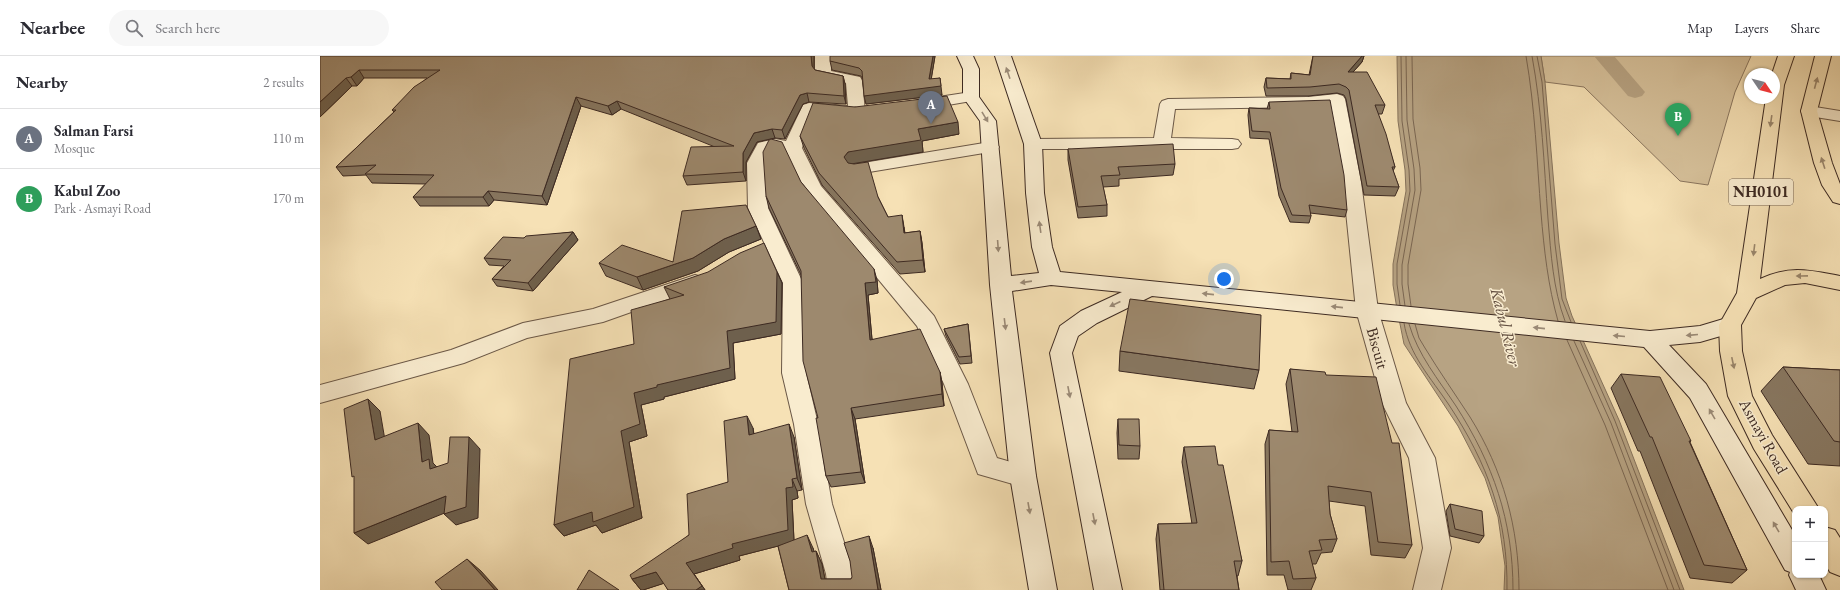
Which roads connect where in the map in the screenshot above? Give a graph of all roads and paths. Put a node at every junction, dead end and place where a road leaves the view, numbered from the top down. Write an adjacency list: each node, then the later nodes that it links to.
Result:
1 (822, 56): 14 (street)
2 (965, 56): 6 (street)
3 (1003, 56): 11 (street, one-way to 3)
4 (1786, 56): 22 (highway, NH0101, one-way to 22)
5 (1823, 56): 8 (highway, one-way to 5)
6 (971, 97): 7 (street); 13 (street, one-way to 13)
7 (907, 107)
8 (1809, 111): 9 (street); 16 (highway, one-way to 8)
9 (1840, 116)
10 (1162, 143): 11 (street); 12 (street); 23 (street, Biscuit)
11 (1033, 144): 18 (street, one-way to 11)
12 (1232, 144)
13 (990, 147): 15 (street); 20 (street, one-way to 20)
14 (792, 148): 27 (street); 33 (street)
15 (857, 168)
16 (1840, 198)
17 (712, 274): 26 (street)
18 (1051, 278): 20 (street, one-way to 20); 21 (street)
19 (1840, 282): 22 (highway, one-way to 22)
20 (1001, 285): 27 (street, one-way to 27)
21 (1151, 288): 23 (street, one-way to 21); 35 (street, one-way to 35)
22 (1748, 293): 24 (highway, NH0101)
23 (1378, 312): 25 (street, one-way to 23); 36 (street, Biscuit)
24 (1730, 325): 25 (street, one-way to 25); 28 (highway, Asmayi Road, one-way to 28)
25 (1650, 338): 30 (street, one-way to 25)
26 (320, 394)
27 (1023, 476): 34 (street, one-way to 34)
28 (1804, 506)
29 (1827, 542): 31 (highway)
30 (1792, 555)
31 (1840, 563)
32 (1805, 578): 37 (street)
33 (842, 590)
34 (1043, 590)
35 (1108, 590)
36 (1427, 590)
37 (1812, 590)

